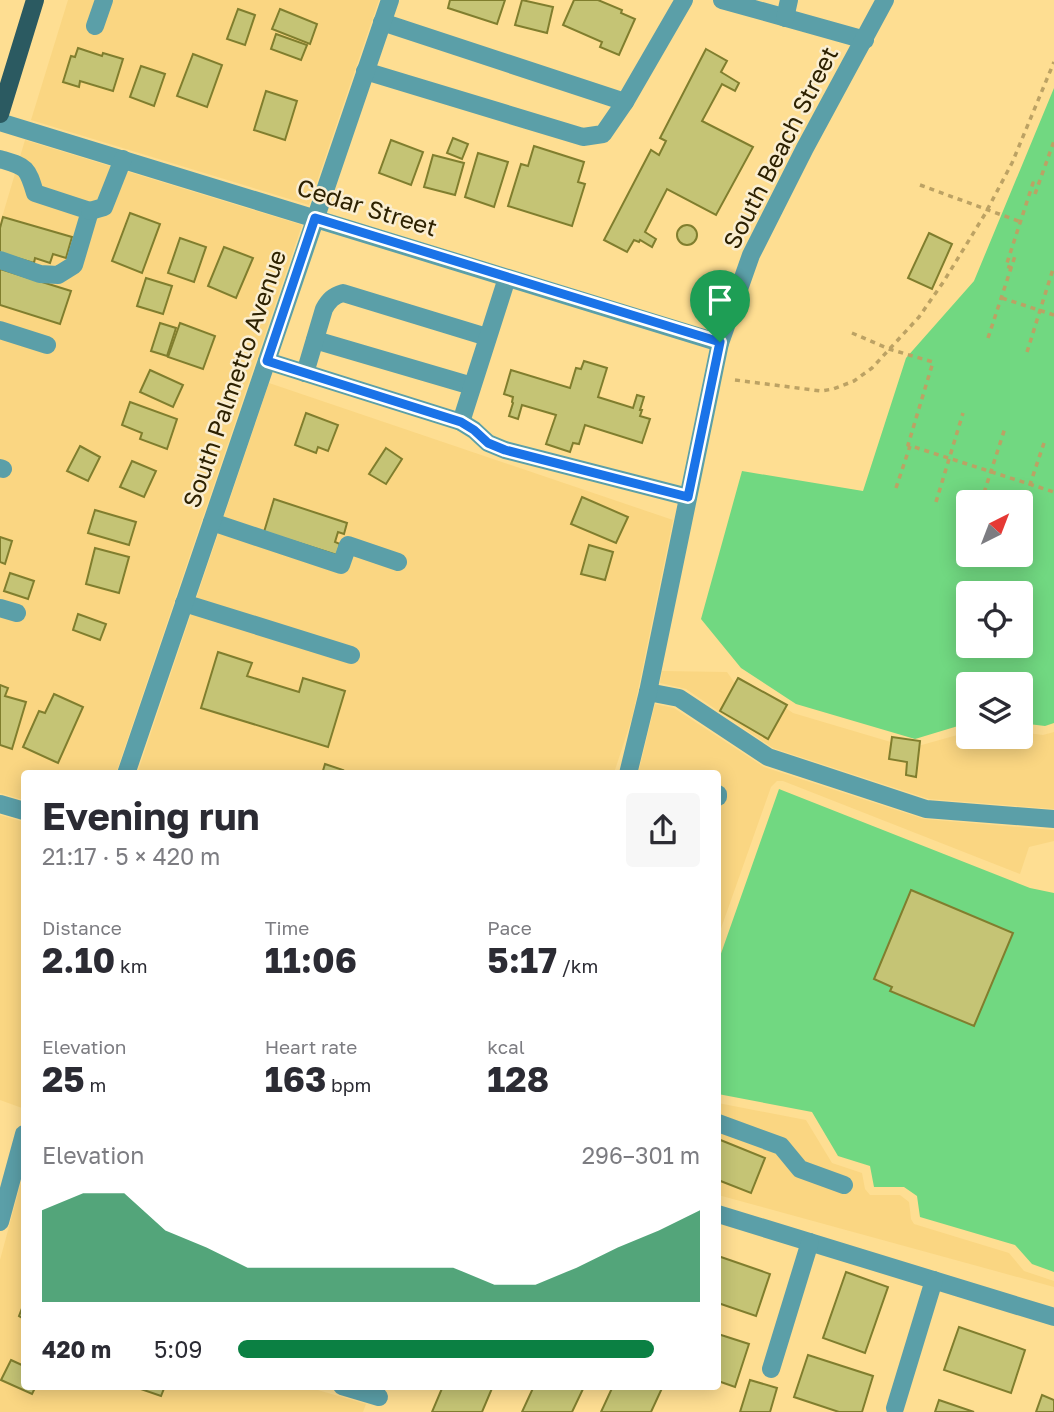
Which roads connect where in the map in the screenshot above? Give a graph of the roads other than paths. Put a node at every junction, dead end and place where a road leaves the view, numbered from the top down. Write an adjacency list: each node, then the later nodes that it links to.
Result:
1 (35, 0): 13 (main road)
2 (104, 0): 9 (street)
3 (390, 0): 8 (street, South Palmetto Avenue)
4 (684, 0): 12 (street)
5 (722, 0): 7 (street)
6 (886, 0): 10 (street, South Beach Street)
7 (787, 9): 10 (street)
8 (382, 22): 11 (street, South Palmetto Avenue); 12 (street)
9 (95, 26)
10 (865, 40): 24 (street, South Beach Street)
11 (365, 71): 12 (street); 18 (street, South Palmetto Avenue)
12 (625, 102)
13 (0, 114)
14 (0, 122): 16 (street, Cedar Street)
15 (0, 159): 17 (street)
16 (123, 159): 17 (street); 18 (street, Cedar Street)
17 (90, 211): 19 (street)
18 (315, 218): 20 (street, Cedar Street); 26 (street, South Palmetto Avenue)
19 (0, 260)
20 (508, 278): 22 (street); 24 (street, Cedar Street)
21 (0, 330): 25 (street)
22 (487, 337): 23 (street); 28 (street)
23 (315, 340): 27 (street); 28 (street)
24 (720, 342): 30 (street, South Beach Street)
25 (47, 345)
26 (267, 361): 27 (street); 31 (street, South Palmetto Avenue)
27 (305, 373): 29 (street)
28 (472, 386): 29 (street)
29 (461, 422): 30 (street)
30 (688, 497): 35 (street, South Beach Street)
31 (212, 522): 32 (street); 33 (street, South Palmetto Avenue)
32 (398, 562)
33 (184, 603): 34 (street); 36 (street, South Palmetto Avenue)
34 (351, 655)
35 (648, 692): 37 (street, South Beach Street); 40 (street)
36 (127, 770)
37 (629, 770)
38 (0, 804): 39 (street)
39 (21, 810)
40 (1054, 820)
41 (721, 1124): 43 (street)
42 (21, 1145): 45 (street)
43 (844, 1185)
44 (721, 1215): 46 (street)
45 (0, 1222)
46 (810, 1242): 47 (street); 49 (street)
47 (934, 1280): 48 (street); 52 (street)
48 (1054, 1317)
49 (771, 1369)
50 (354, 1390): 51 (street)
51 (379, 1398)
52 (895, 1408)

